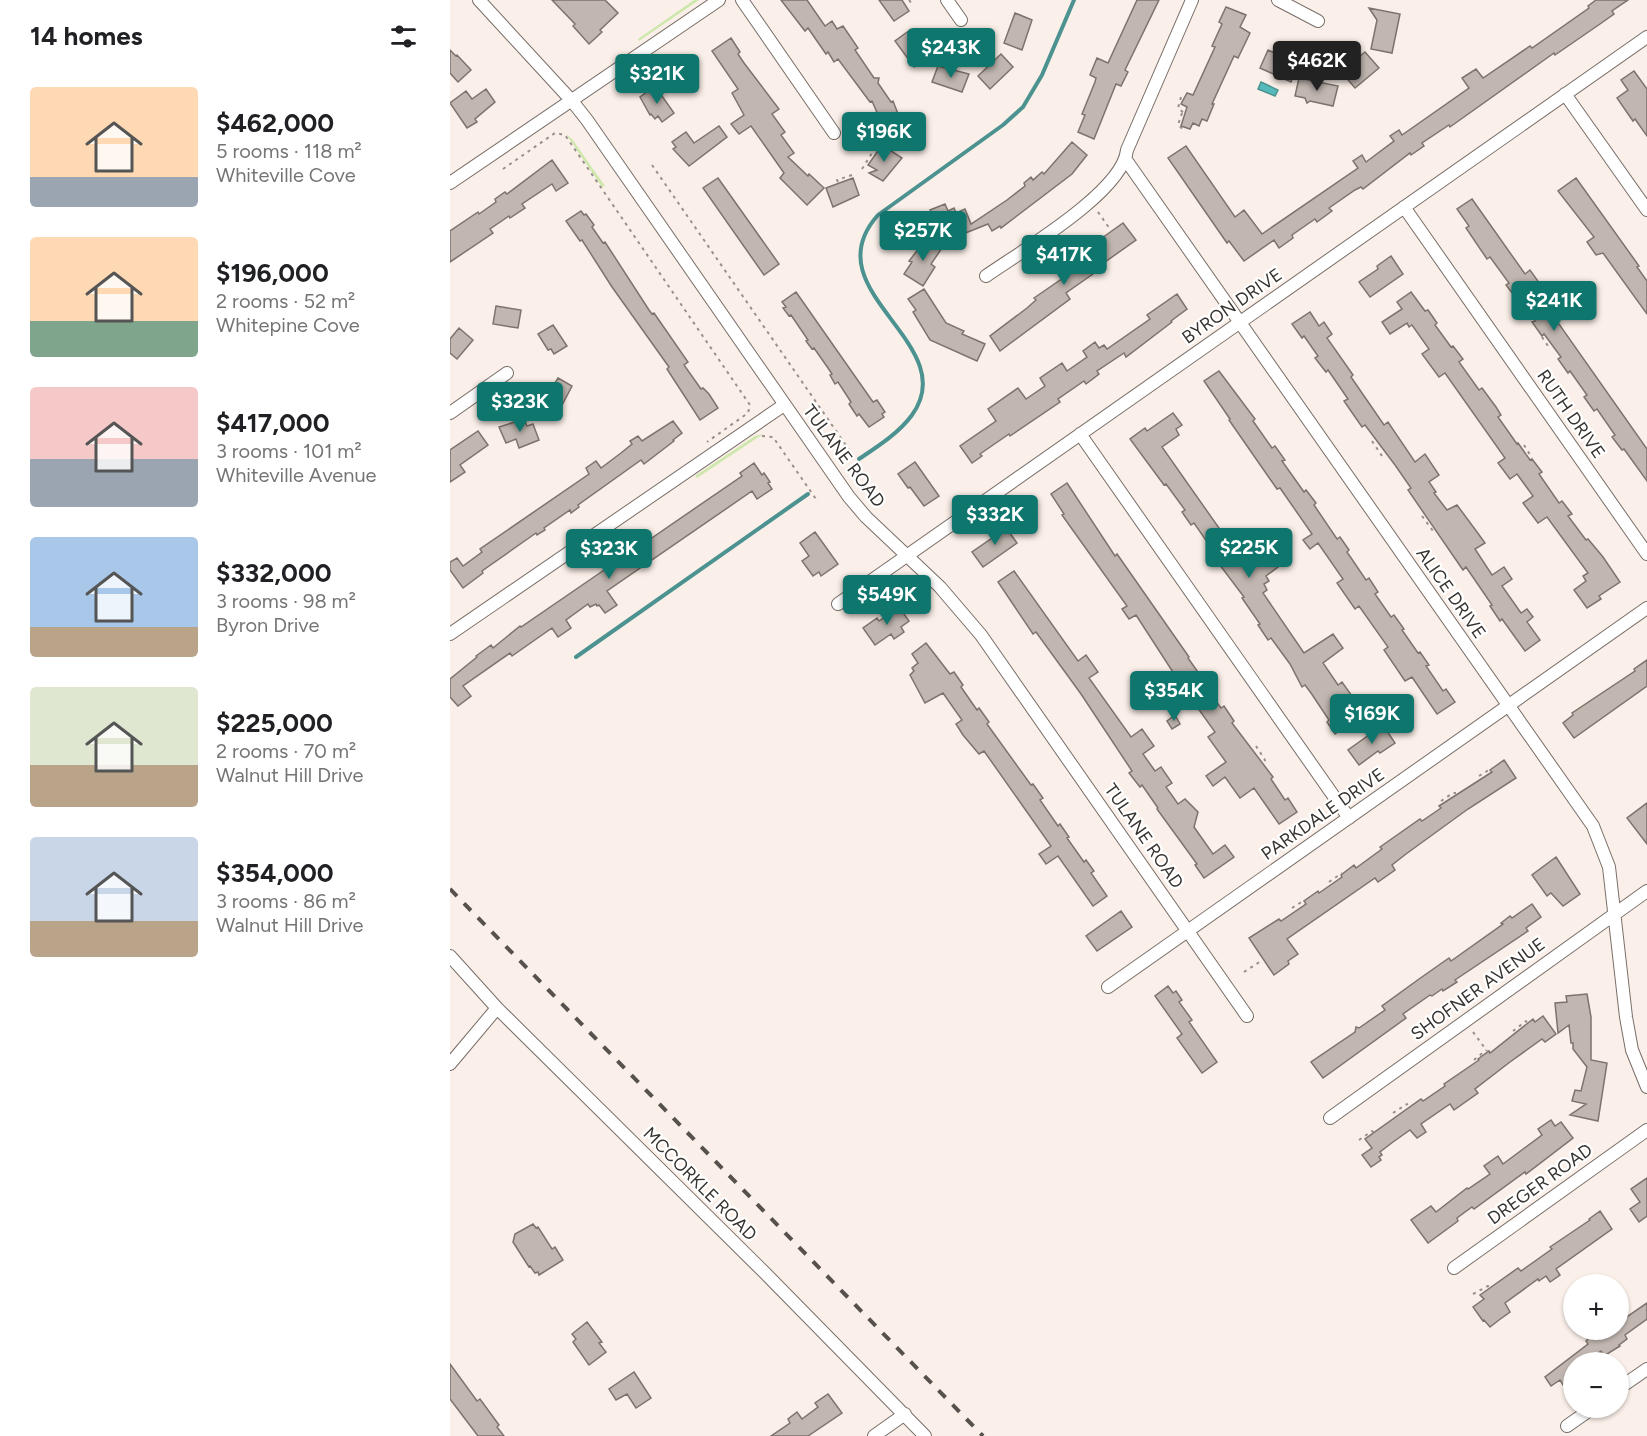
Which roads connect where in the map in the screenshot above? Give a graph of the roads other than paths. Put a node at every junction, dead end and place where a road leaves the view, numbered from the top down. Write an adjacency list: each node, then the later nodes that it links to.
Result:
1 (479, 0): 11 (street, TULANE ROAD)
2 (719, 0): 11 (street)
3 (742, 0): 12 (street)
4 (947, 0): 7 (street)
5 (1192, 0): 13 (street)
6 (1278, 0): 8 (street)
7 (961, 20)
8 (1318, 21)
9 (1647, 37): 10 (street, BYRON DRIVE)
10 (1565, 94): 15 (street, BYRON DRIVE); 16 (street)
11 (572, 101): 14 (street); 20 (street, TULANE ROAD)
12 (834, 133)
13 (1126, 160): 17 (street); 18 (street, ALICE DRIVE)
14 (450, 183)
15 (1404, 207): 18 (street, BYRON DRIVE); 23 (street, RUTH DRIVE)
16 (1647, 210)
17 (986, 276)
18 (1239, 322): 22 (street, BYRON DRIVE); 28 (street, ALICE DRIVE)
19 (507, 373): 21 (street)
20 (784, 405): 24 (street, TULANE ROAD); 27 (street)
21 (450, 413)
22 (1080, 434): 24 (street, BYRON DRIVE); 29 (street)
23 (1647, 554)
24 (907, 556): 25 (street, BYRON DRIVE); 32 (street, TULANE ROAD)
25 (838, 604)
26 (1647, 608): 28 (street, PARKDALE DRIVE)
27 (450, 634)
28 (1508, 706): 29 (street, PARKDALE DRIVE); 31 (street, ALICE DRIVE)
29 (1349, 818): 32 (street, PARKDALE DRIVE)
30 (1647, 891): 31 (street, SHOFNER AVENUE)
31 (1615, 914): 38 (street, ALICE DRIVE); 39 (street, SHOFNER AVENUE)
32 (1188, 930): 34 (street, PARKDALE DRIVE); 36 (street, TULANE ROAD)
33 (450, 956): 35 (street, MCCORKLE ROAD)
34 (1108, 987)
35 (497, 1008): 37 (street); 44 (street, MCCORKLE ROAD)
36 (1247, 1016)
37 (450, 1065)
38 (1647, 1087)
39 (1330, 1118)
40 (1647, 1130): 41 (street, DREGER ROAD)
41 (1454, 1268)
42 (1647, 1369): 43 (street)
43 (1629, 1381)
44 (905, 1414): 47 (street); 48 (street, MCCORKLE ROAD)
45 (1578, 1418): 46 (street)
46 (1567, 1426)
47 (874, 1436)
48 (925, 1436)

